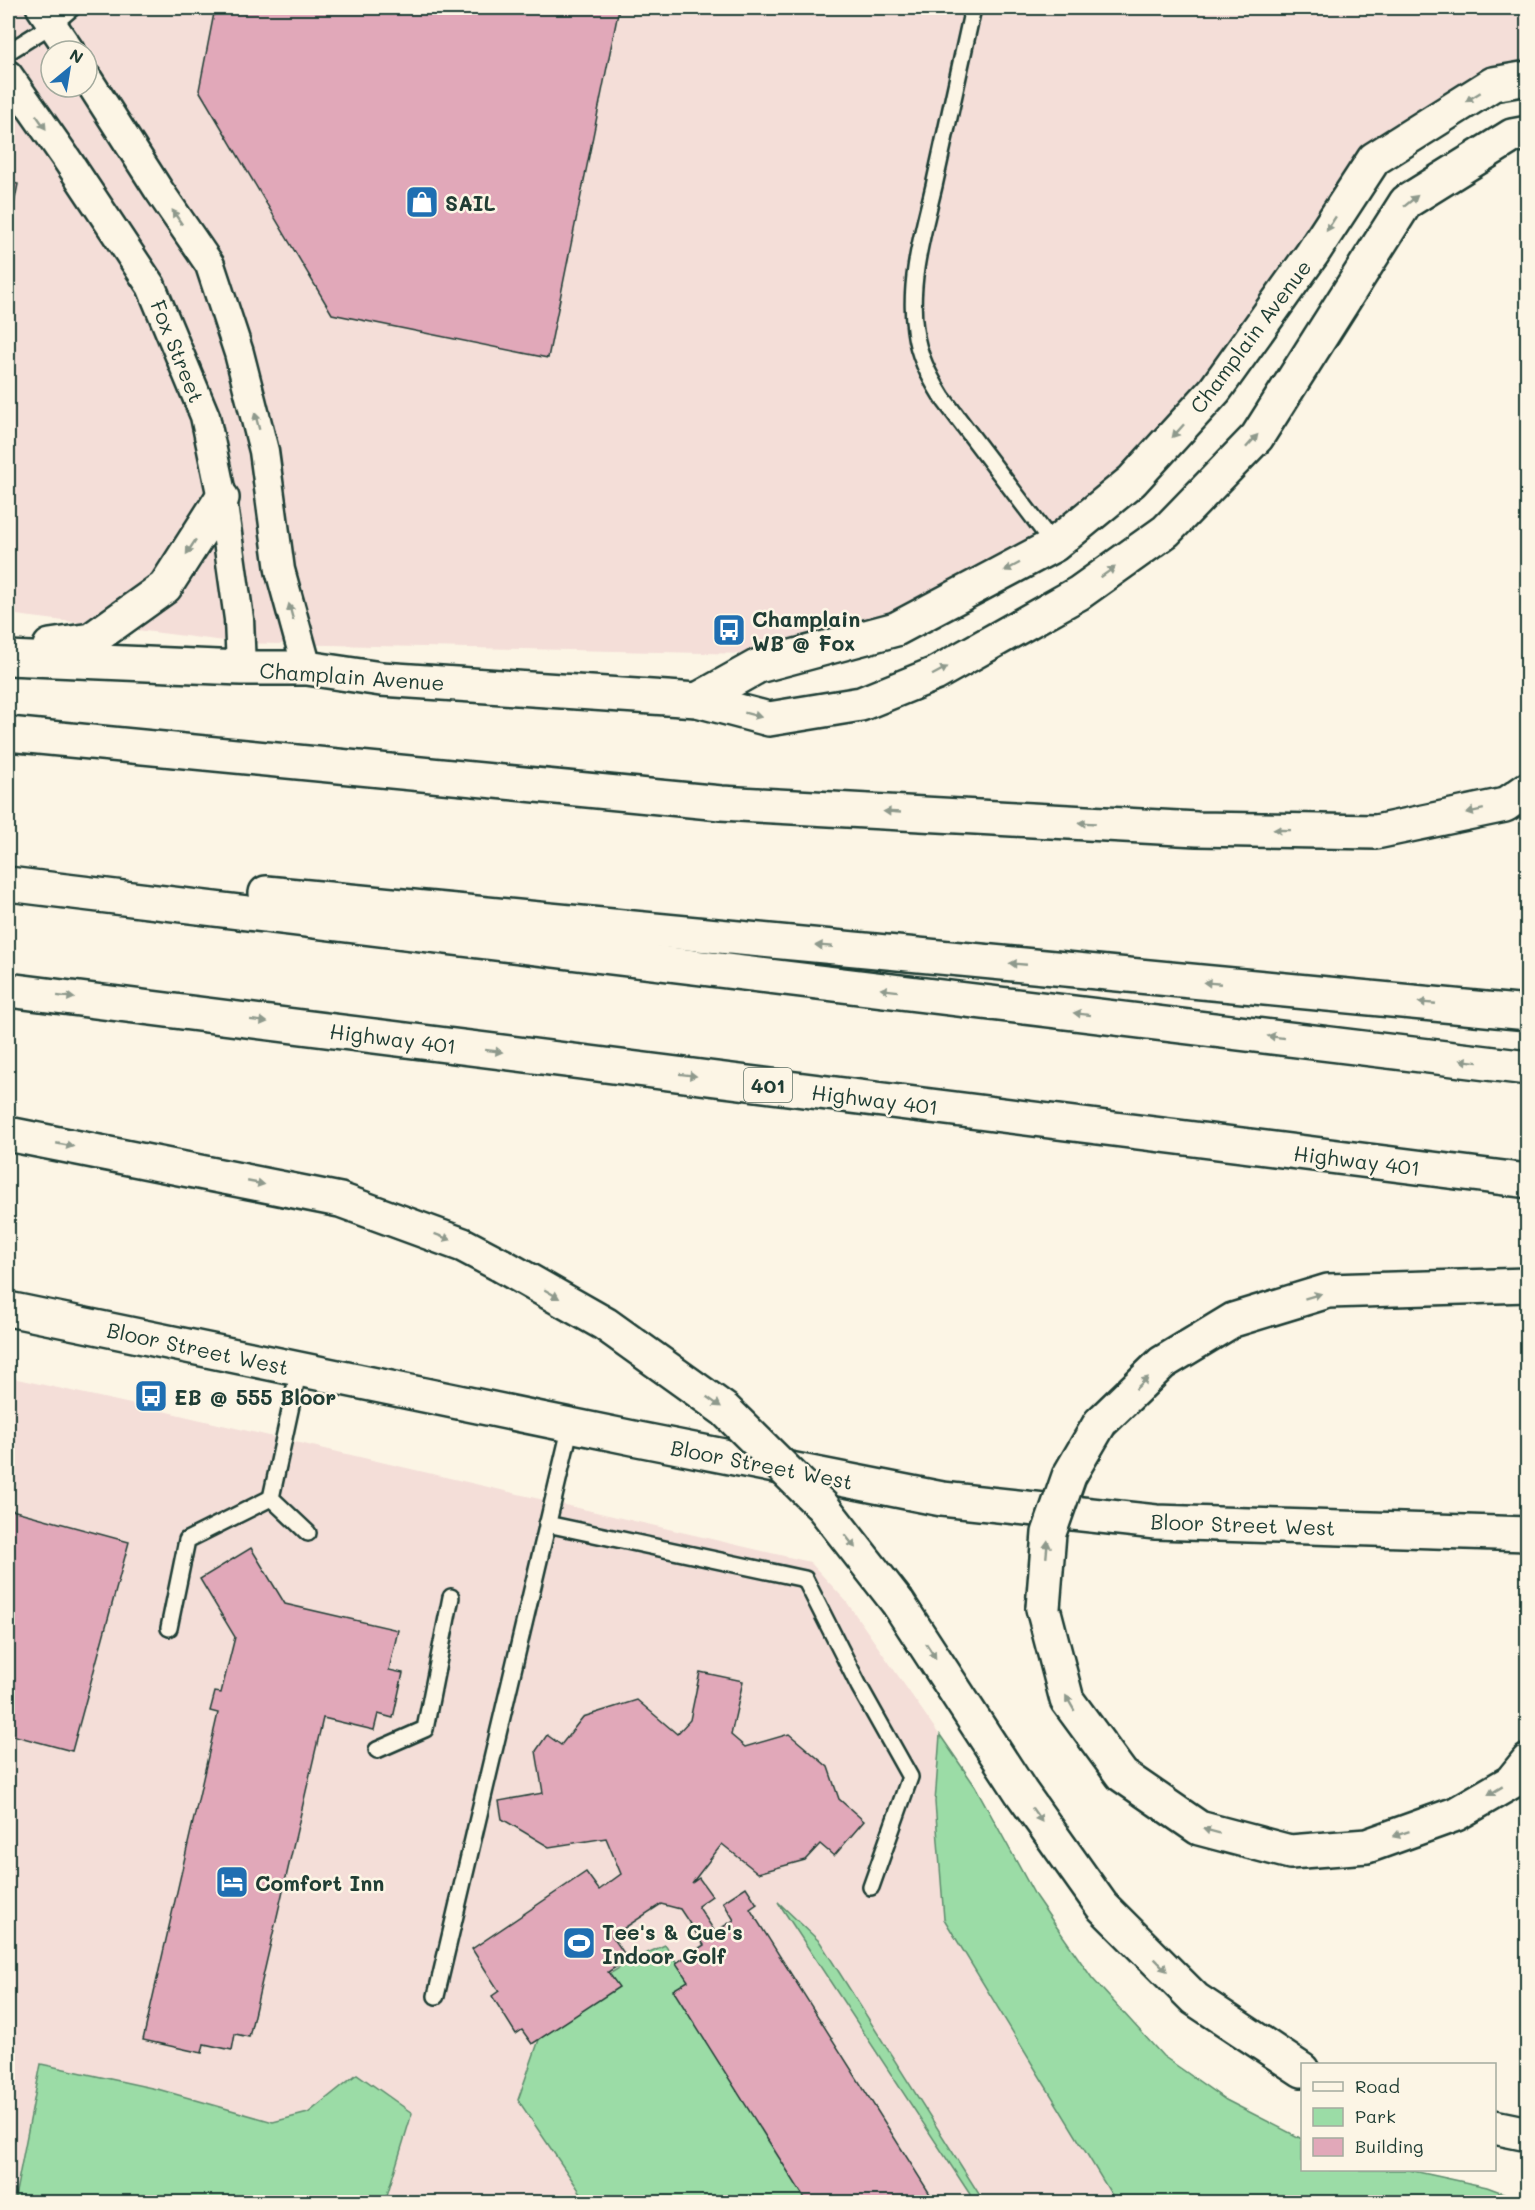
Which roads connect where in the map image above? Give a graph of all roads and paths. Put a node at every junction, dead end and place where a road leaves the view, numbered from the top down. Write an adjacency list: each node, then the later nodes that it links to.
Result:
1 (973, 8): 10 (lane)
2 (55, 13): 3 (street); 4 (lane)
3 (65, 39)
4 (8, 52)
5 (8, 75): 9 (street, Fox Street, one-way to 9)
6 (1527, 78): 10 (main road, Champlain Avenue, one-way to 10)
7 (99, 97): 14 (street, one-way to 7)
8 (1527, 133): 15 (main road, Champlain Avenue, one-way to 8)
9 (222, 498): 11 (main road, one-way to 11); 13 (street, Fox Street)
10 (1054, 544): 15 (main road, Champlain Avenue, one-way to 15)
11 (8, 652)
12 (8, 658): 13 (main road, Champlain Avenue)
13 (241, 668): 14 (main road, Champlain Avenue)
14 (307, 668): 15 (main road, Champlain Avenue)
15 (697, 700)
16 (8, 734): 17 (main road, one-way to 16)
17 (1527, 789)
18 (8, 862): 21 (main road, one-way to 18)
19 (8, 884): 22 (main road, one-way to 19)
20 (8, 990): 24 (main road, Highway 401 / 401, one-way to 24)
21 (1527, 1013)
22 (1527, 1068)
23 (8, 1134): 39 (main road, one-way to 39, bridge)
24 (1527, 1181)
25 (1527, 1285): 36 (main road, one-way to 25, bridge)
26 (8, 1309): 27 (main road, Bloor Street West)
27 (299, 1369): 28 (main road, Bloor Street West); 29 (lane)
28 (571, 1425): 30 (lane); 32 (main road, Bloor Street West)
29 (271, 1498): 31 (lane); 34 (lane)
30 (547, 1524): 37 (lane); 38 (lane)
31 (308, 1533)
32 (1527, 1534)
33 (451, 1597): 35 (lane)
34 (169, 1628)
35 (377, 1750)
36 (1527, 1761)
37 (871, 1887)
38 (436, 1996)
39 (1301, 2069)
40 (1496, 2127): 41 (main road)
41 (1527, 2134)

